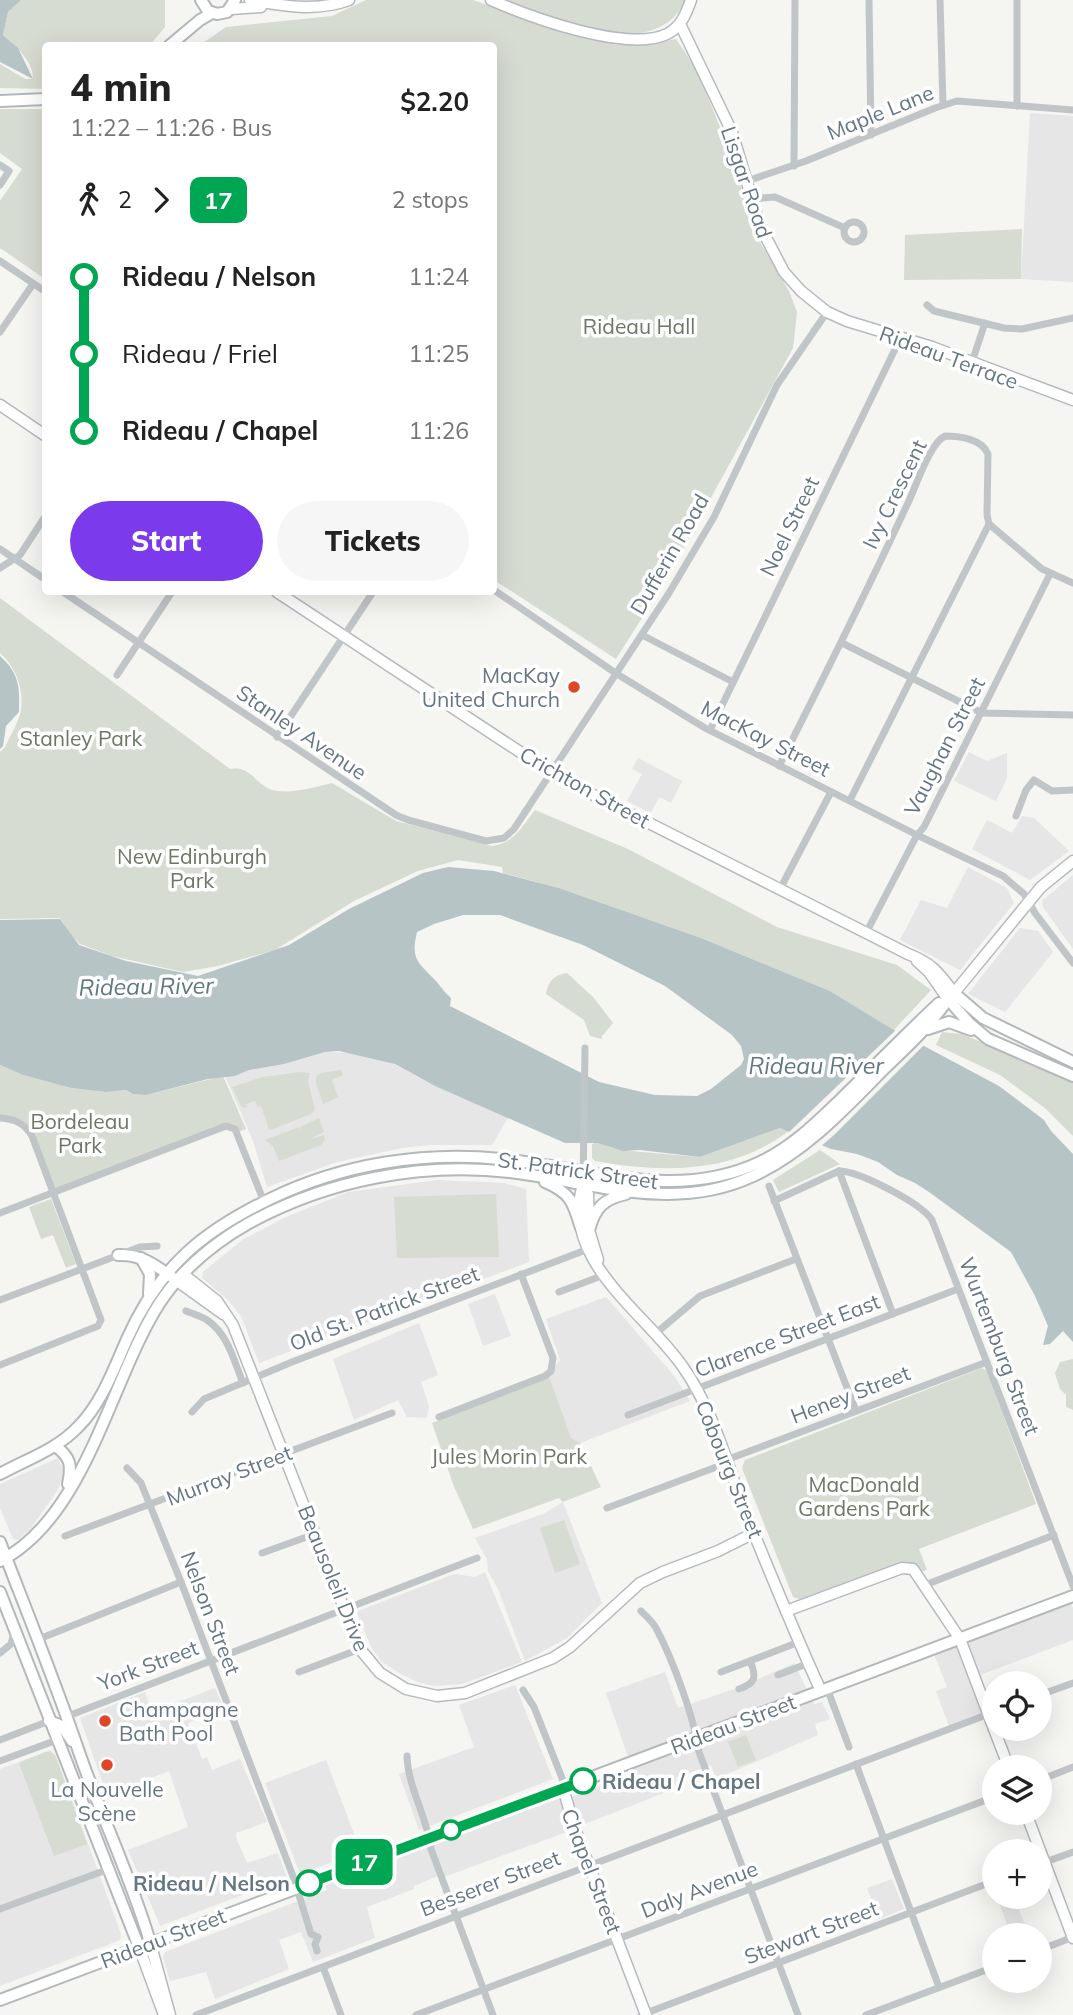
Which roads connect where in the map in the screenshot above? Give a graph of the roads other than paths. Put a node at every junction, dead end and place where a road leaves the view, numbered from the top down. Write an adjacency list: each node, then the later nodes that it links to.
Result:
1 (201, 0): 12 (main road); 14 (main road)
2 (250, 0): 11 (street)
3 (349, 0): 11 (street)
4 (491, 0): 13 (street)
5 (691, 0): 13 (street)
6 (794, 0): 23 (street)
7 (869, 0): 21 (street)
8 (940, 0): 18 (street)
9 (1017, 0): 19 (street)
10 (233, 4): 11 (street); 12 (main road)
11 (286, 6)
12 (212, 13): 15 (main road)
13 (680, 24): 24 (street, Lisgar Road)
14 (173, 42)
15 (173, 42)
16 (41, 99): 17 (main road)
17 (0, 100)
18 (943, 105): 19 (street, Maple Lane); 21 (street, Maple Lane)
19 (1017, 106): 20 (street, Maple Lane)
20 (1073, 110)
21 (871, 135): 23 (street, Maple Lane)
22 (0, 165): 25 (street)
23 (794, 166): 24 (street, Maple Lane)
24 (747, 181): 26 (street, Lisgar Road)
25 (0, 185)
26 (750, 199): 27 (street); 32 (street, Lisgar Road)
27 (845, 228)
28 (0, 261): 29 (street)
29 (33, 284): 30 (street); 35 (street)
30 (42, 290)
31 (927, 305): 34 (street)
32 (827, 312): 36 (street, Rideau Terrace); 54 (street, Dufferin Road)
33 (1073, 318): 34 (street)
34 (985, 323): 37 (street)
35 (0, 332)
36 (901, 337): 37 (street, Rideau Terrace); 61 (street, Noel Street)
37 (972, 362): 38 (street, Rideau Terrace)
38 (1073, 400)
39 (0, 405): 40 (street)
40 (42, 433)
41 (42, 521): 44 (street)
42 (989, 524): 46 (street); 57 (street, Ivy Crescent); 60 (street, Ivy Crescent)
43 (0, 548): 44 (street)
44 (15, 559): 45 (street); 47 (street)
45 (0, 568)
46 (1050, 574): 48 (street); 62 (street, Vaughan Street)
47 (42, 577)
48 (1073, 583)
49 (497, 592): 58 (street, MacKay Street)
50 (67, 595): 56 (street, Stanley Avenue)
51 (170, 595): 56 (street)
52 (282, 595): 55 (street, Crichton Street)
53 (371, 595): 55 (street)
54 (642, 635): 58 (street, Dufferin Road); 61 (street)
55 (345, 636): 65 (street); 67 (street, Crichton Street)
56 (139, 643): 59 (street); 65 (street, Stanley Avenue)
57 (842, 643): 60 (street); 66 (street, Ivy Crescent)
58 (617, 674): 64 (street, MacKay Street); 67 (street, Dufferin Road)
59 (117, 675)
60 (912, 677): 62 (street); 70 (street, Ivy Crescent)
61 (733, 682): 64 (street, Noel Street)
62 (982, 713): 63 (street); 73 (street, Vaughan Street)
63 (1073, 715)
64 (710, 730): 66 (street, MacKay Street)
65 (277, 737): 71 (street, Stanley Avenue)
66 (779, 766): 69 (street, MacKay Street)
67 (551, 772): 71 (street, Dufferin Road); 75 (street, Crichton Street)
68 (1073, 790): 72 (street)
69 (831, 792): 70 (street, MacKay Street); 75 (street)
70 (850, 800): 73 (street, MacKay Street)
71 (528, 807)
72 (1016, 816)
73 (917, 835): 76 (street, MacKay Street); 77 (street, Vaughan Street)
74 (1073, 862): 76 (street)
75 (780, 889): 77 (street, Crichton Street)
76 (1028, 902): 78 (street, MacKay Street); 79 (street)
77 (866, 933): 79 (street, Crichton Street)
78 (1073, 963)
79 (951, 996): 80 (main road, St. Patrick Street); 81 (main road); 83 (main road)
80 (915, 1032): 81 (main road); 86 (main road, St. Patrick Street)
81 (988, 1039): 84 (main road)
82 (585, 1048): 88 (street)
83 (1073, 1062)
84 (1073, 1076)
85 (0, 1118): 92 (street)
86 (801, 1142): 88 (main road, St. Patrick Street); 93 (main road, St. Patrick Street)
87 (839, 1171): 94 (street); 108 (street, Wurtemburg Street); 113 (street)
88 (584, 1172): 90 (street); 95 (main road, St. Patrick Street)
89 (526, 1174): 90 (main road, St. Patrick Street); 97 (main road); 107 (main road, St. Patrick Street)
90 (583, 1185): 93 (main road, St. Patrick Street); 97 (street, Cobourg Street)
91 (769, 1186): 94 (street)
92 (54, 1192): 95 (street); 96 (street); 103 (street)
93 (634, 1193): 97 (main road)
94 (774, 1201): 102 (street)
95 (264, 1202): 104 (main road, St. Patrick Street)
96 (0, 1213)
97 (585, 1229): 99 (street, Cobourg Street)
98 (157, 1247): 100 (street)
99 (591, 1248): 105 (street, Cobourg Street); 106 (street, Old St. Patrick Street)
100 (118, 1255): 101 (main road); 103 (street)
101 (141, 1258): 104 (main road); 110 (main road)
102 (796, 1259): 114 (street); 115 (street)
103 (83, 1268): 111 (street); 117 (street)
104 (169, 1269): 107 (main road); 110 (main road, St. Patrick Street)
105 (602, 1273): 109 (street); 114 (street, Cobourg Street)
106 (521, 1274): 118 (street, Old St. Patrick Street); 125 (street)
107 (180, 1277): 118 (street, Beausoleil Drive); 133 (main road, St. Patrick Street)
108 (958, 1290): 113 (street, Clarence Street East); 116 (street, Wurtemburg Street)
109 (559, 1292)
110 (149, 1296): 126 (main road, St. Patrick Street)
111 (0, 1300)
112 (186, 1311): 119 (street)
113 (893, 1314): 115 (street, Clarence Street East)
114 (655, 1334): 120 (street, Cobourg Street)
115 (827, 1339): 120 (street, Clarence Street East); 121 (street)
116 (987, 1362): 121 (street, Heney Street); 138 (street, Wurtemburg Street)
117 (0, 1365)
118 (256, 1378): 119 (street, Old St. Patrick Street); 127 (street, Beausoleil Drive)
119 (243, 1383): 122 (street, Old St. Patrick Street)
120 (697, 1388): 124 (street, Clarence Street East); 128 (street, Cobourg Street)
121 (856, 1411): 128 (street, Heney Street)
122 (192, 1412)
123 (392, 1413): 127 (street, Murray Street)
124 (628, 1415)
125 (439, 1417)
126 (55, 1446): 129 (main road, St. Patrick Street); 133 (main road)
127 (284, 1454): 134 (street, Murray Street); 137 (street, Beausoleil Drive)
128 (727, 1462): 135 (street, Heney Street); 136 (street, Cobourg Street)
129 (14, 1466): 130 (main road); 132 (main road, St. Patrick Street)
130 (0, 1468)
131 (127, 1468): 134 (street, Nelson Street)
132 (0, 1474)
133 (66, 1494): 143 (main road)
134 (150, 1505): 139 (street, Murray Street); 144 (street, Nelson Street)
135 (607, 1508)
136 (754, 1533): 151 (street, Cobourg Street); 156 (street, Beausoleil Drive)
137 (315, 1534): 141 (street); 149 (street, Beausoleil Drive)
138 (1054, 1535): 145 (street); 146 (street, Wurtemburg Street)
139 (65, 1536)
140 (0, 1542): 143 (main road)
141 (262, 1553)
142 (477, 1558): 149 (street, York Street)
143 (3, 1559): 153 (main road)
144 (181, 1582): 153 (street); 158 (street, Nelson Street)
145 (925, 1585): 151 (street); 154 (street)
146 (1073, 1586)
147 (0, 1592): 152 (main road)
148 (1073, 1596): 154 (main road, Rideau Street)
149 (344, 1609): 156 (street, Beausoleil Drive); 158 (street, York Street)
150 (641, 1611): 173 (street)
151 (786, 1611): 155 (street, Cobourg Street)
152 (14, 1628): 157 (street); 172 (main road)
153 (39, 1639): 170 (main road)
154 (960, 1639): 166 (main road, Rideau Street); 169 (street)
155 (799, 1642): 159 (street); 160 (street, Cobourg Street)
156 (360, 1649): 161 (street)
157 (2, 1653)
158 (210, 1660): 170 (street, York Street); 194 (street, Nelson Street)
159 (751, 1661): 162 (street); 165 (street)
160 (809, 1663): 163 (street); 166 (street, Cobourg Street)
161 (299, 1672)
162 (721, 1672)
163 (778, 1675)
164 (1073, 1683): 168 (street)
165 (739, 1689)
166 (824, 1689): 173 (main road, Rideau Street); 176 (street, Cobourg Street)
167 (523, 1690): 183 (street, Chapel Street)
168 (1052, 1691)
169 (982, 1692)
170 (68, 1716): 177 (main road)
171 (982, 1716): 180 (street, Besserer Street)
172 (49, 1721): 174 (street); 175 (main road); 177 (main road)
173 (696, 1738): 183 (main road, Rideau Street); 185 (street)
174 (0, 1740)
175 (57, 1740): 179 (street); 191 (main road)
176 (849, 1747)
177 (79, 1752): 201 (main road)
178 (407, 1756): 186 (street)
179 (0, 1761)
180 (856, 1765): 185 (street, Besserer Street); 187 (street)
181 (1073, 1767): 182 (street)
182 (1052, 1775)
183 (563, 1788): 186 (main road, Rideau Street); 190 (street, Chapel Street)
184 (982, 1802): 187 (street, Daly Avenue)
185 (722, 1815): 190 (street, Besserer Street); 195 (street)
186 (429, 1838): 194 (main road, Rideau Street); 198 (street)
187 (884, 1839): 195 (street, Daly Avenue); 197 (street)
188 (1073, 1852): 189 (street)
189 (1052, 1859)
190 (589, 1865): 198 (street, Besserer Street); 200 (street, Chapel Street)
191 (109, 1869): 196 (street); 201 (main road)
192 (982, 1886): 197 (street, Stewart Street)
193 (1052, 1887): 199 (street)
194 (295, 1888): 201 (main road, Rideau Street); 203 (street, Nelson Street)
195 (750, 1889): 200 (street, Daly Avenue); 204 (street)
196 (0, 1909)
197 (912, 1913): 204 (street, Stewart Street); 207 (street)
198 (456, 1915): 205 (street, Besserer Street); 208 (street)
199 (1073, 1937): 202 (street)
200 (617, 1939): 208 (street, Daly Avenue); 210 (street, Chapel Street)
201 (145, 1944): 209 (main road, Rideau Street); 211 (street); 212 (street)
202 (1052, 1945)
203 (316, 1947)
204 (779, 1963): 210 (street, Stewart Street); 217 (street)
205 (323, 1967): 213 (street, Besserer Street); 214 (street)
206 (982, 1971): 207 (street)
207 (939, 1987): 218 (street)
208 (484, 1990): 215 (street, Daly Avenue); 216 (street)
209 (0, 2000)
210 (644, 2014)
211 (164, 2015)
212 (170, 2015)
213 (196, 2015)
214 (341, 2015)
215 (416, 2015)
216 (493, 2015)
217 (798, 2015)
218 (866, 2015)

